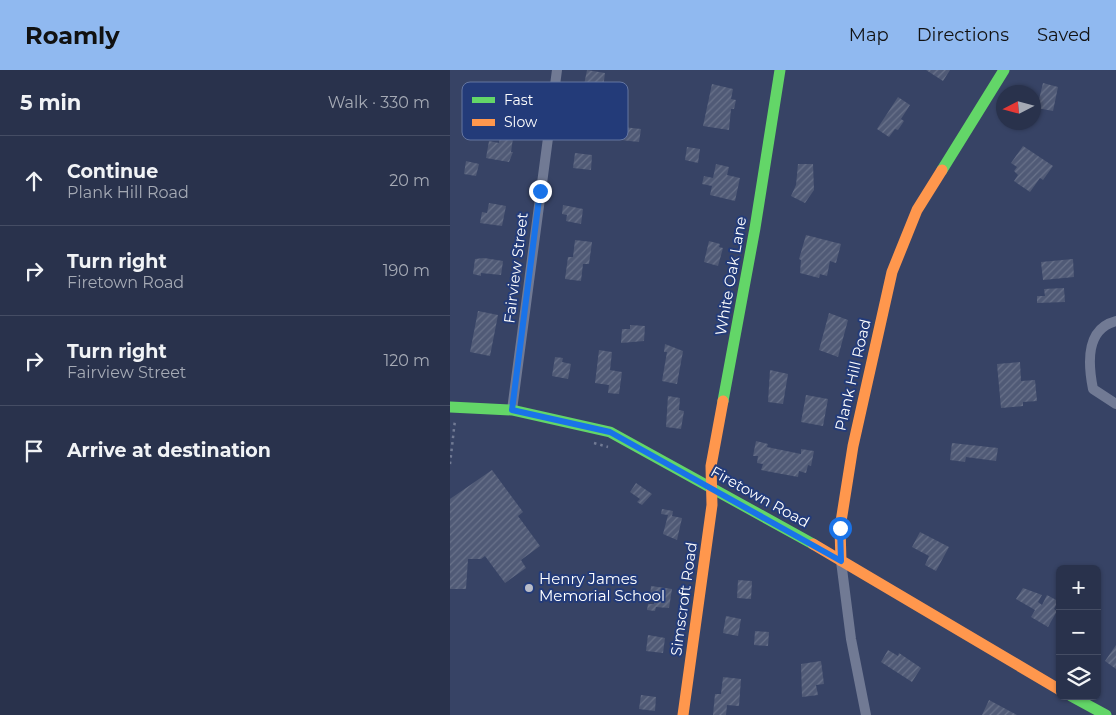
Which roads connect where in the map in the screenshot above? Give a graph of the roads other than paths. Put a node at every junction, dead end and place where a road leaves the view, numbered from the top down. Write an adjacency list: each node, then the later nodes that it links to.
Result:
1 (780, 70): 8 (street, White Oak Lane)
2 (1004, 70): 9 (street, Plank Hill Road)
3 (548, 140): 7 (street, Fairview Street)
4 (1116, 321): 5 (street)
5 (1116, 404)
6 (450, 407): 7 (street, Firetown Road)
7 (512, 410): 8 (street, Firetown Road)
8 (712, 487): 9 (street, Firetown Road); 12 (street, Simscroft Road)
9 (841, 561): 10 (street, Firetown Road); 13 (street, Plank Hill Road)
10 (1056, 688)
11 (1078, 700): 14 (street)
12 (683, 715)
13 (866, 715)
14 (1106, 715)

